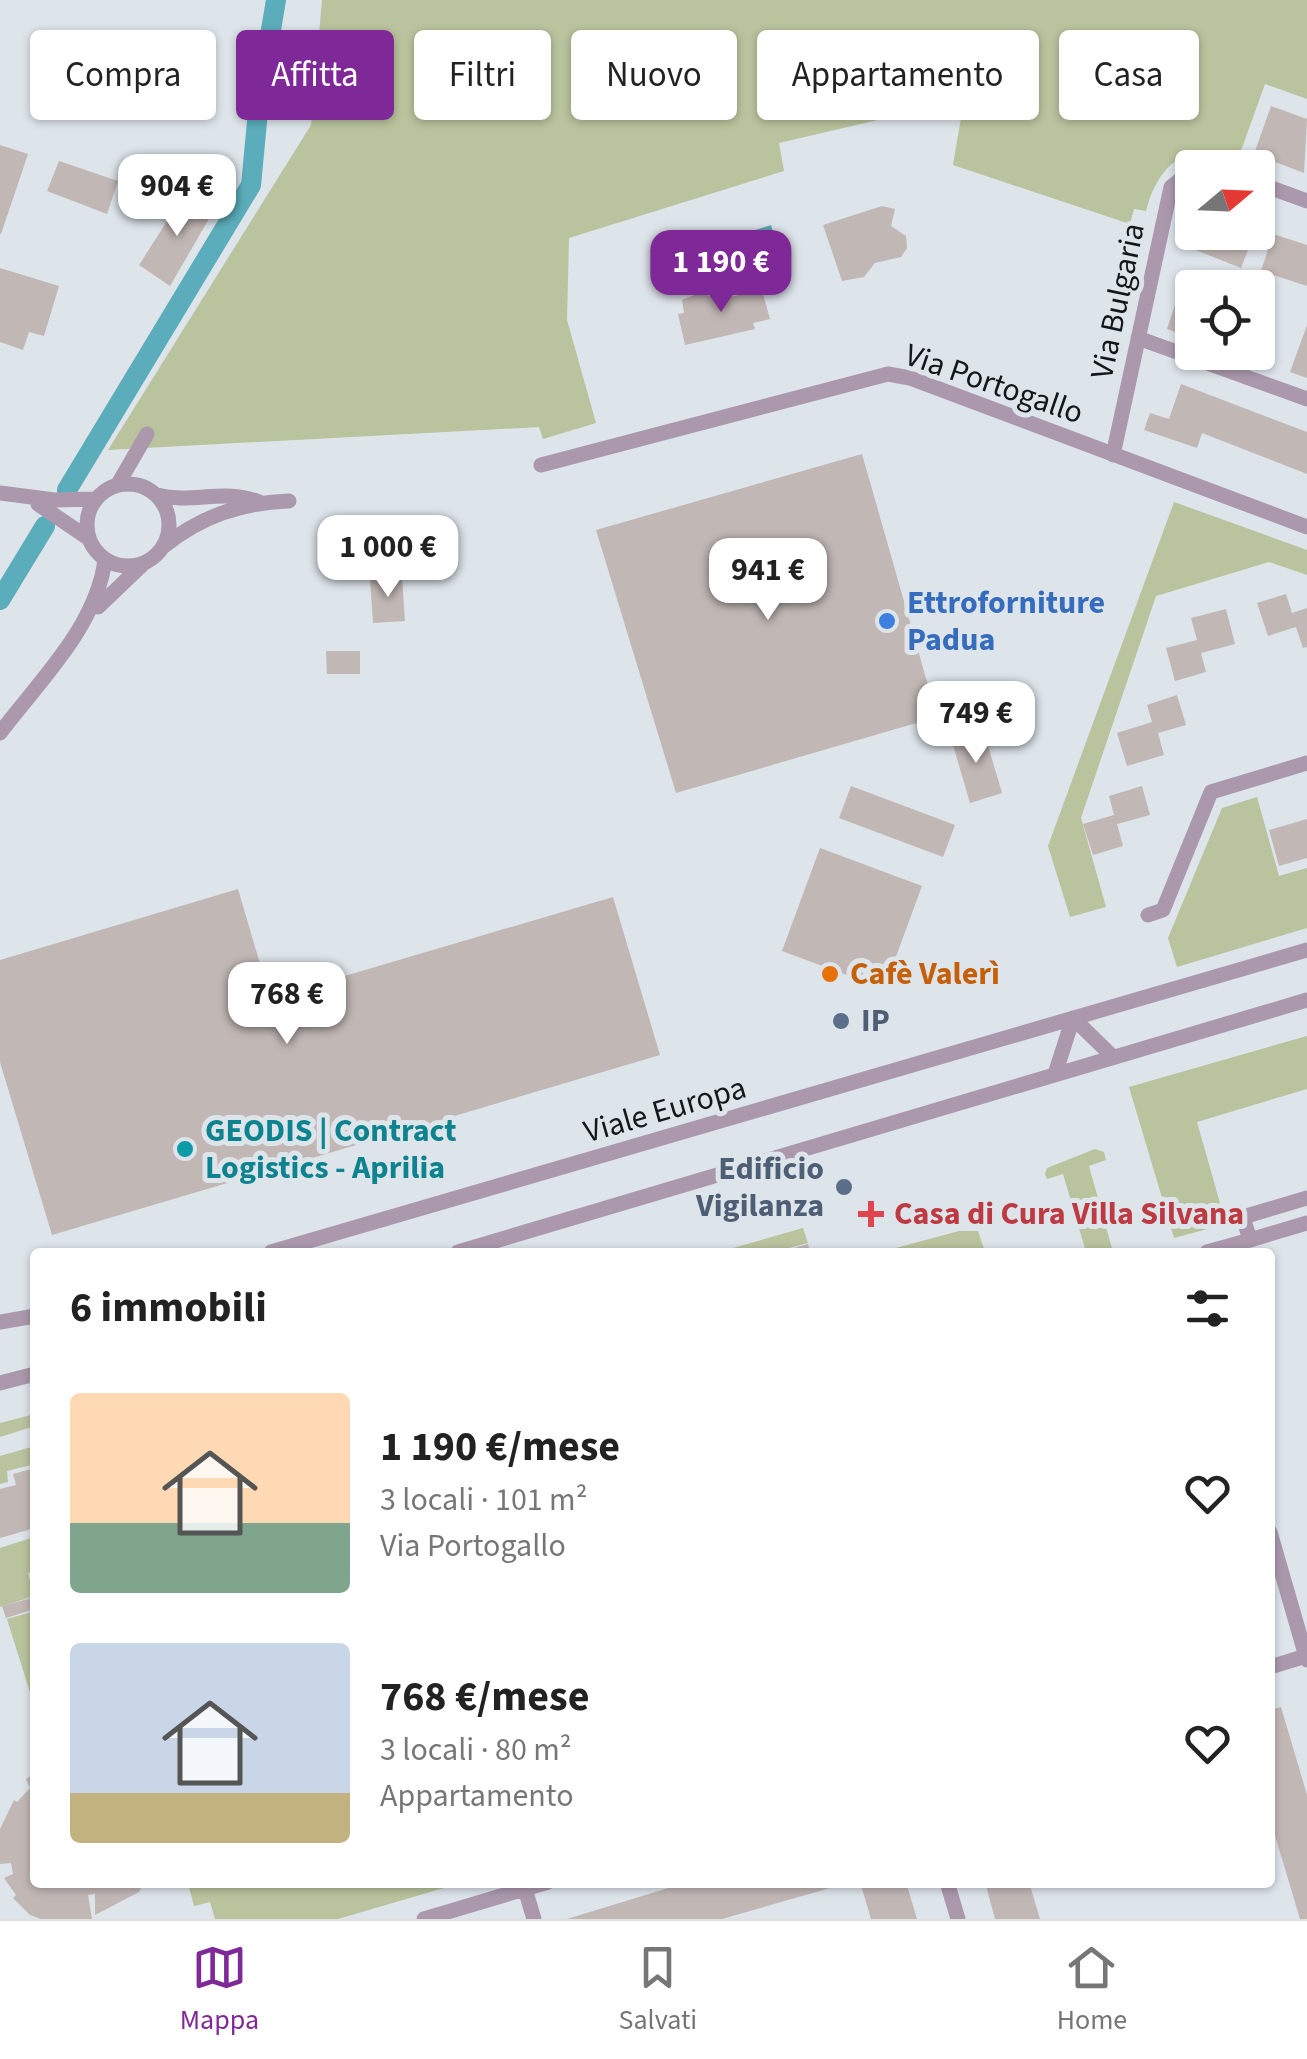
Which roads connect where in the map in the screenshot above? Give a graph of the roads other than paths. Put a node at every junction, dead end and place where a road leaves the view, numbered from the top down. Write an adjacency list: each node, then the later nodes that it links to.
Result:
1 (1175, 184): 4 (street, Via Bulgaria)
2 (1275, 189): 3 (street)
3 (1307, 201)
4 (1138, 338): 5 (street); 6 (street, Via Bulgaria)
5 (1307, 399)
6 (1113, 455): 7 (street, Via Portogallo); 15 (street, Via Portogallo)
7 (541, 465)
8 (118, 484): 9 (street); 9 (street); 12 (street)
9 (151, 491): 14 (street); 17 (street)
10 (0, 493): 11 (street)
11 (25, 498): 12 (street); 16 (street)
12 (95, 499): 16 (street)
13 (289, 501): 14 (street)
14 (259, 502): 17 (street)
15 (1307, 527)
16 (88, 538): 18 (street)
17 (164, 546): 19 (street)
18 (105, 560): 19 (street); 20 (street)
19 (143, 564): 20 (street)
20 (88, 616): 21 (street)
21 (0, 733)
22 (1307, 764): 23 (street)
23 (1148, 914)
24 (1307, 950): 26 (street, Viale Europa)
25 (1307, 1000): 27 (street)
26 (1073, 1018): 27 (street); 28 (street); 32 (street, Viale Europa)
27 (1112, 1056): 28 (street)
28 (1056, 1072): 33 (street)
29 (1307, 1198): 31 (street)
30 (1307, 1223): 31 (street)
31 (1250, 1240): 34 (street)
32 (286, 1248)
33 (471, 1248)
34 (1221, 1248)
35 (30, 1317): 36 (street)
36 (0, 1322)
37 (30, 1375): 38 (street)
38 (0, 1383)
39 (1275, 1550): 40 (street)
40 (1306, 1658): 41 (street)
41 (1275, 1666)
42 (529, 1888): 44 (street)
43 (949, 1888): 47 (street)
44 (526, 1889): 45 (street); 46 (street)
45 (424, 1919)
46 (534, 1919)
47 (958, 1919)

